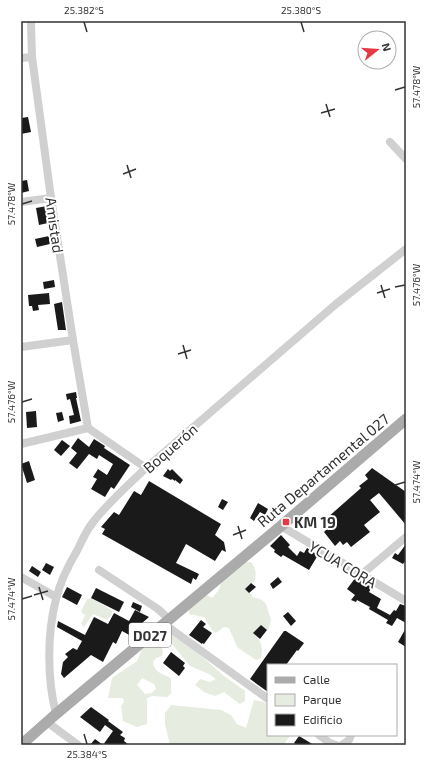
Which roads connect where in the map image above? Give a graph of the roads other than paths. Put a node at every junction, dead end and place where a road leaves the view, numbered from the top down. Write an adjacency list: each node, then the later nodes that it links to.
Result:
1 (31, 21): 2 (street, Amistad)
2 (32, 57): 3 (street); 6 (street, Amistad)
3 (21, 58)
4 (390, 142): 5 (street)
5 (406, 159)
6 (51, 198): 7 (street); 9 (street, Amistad)
7 (21, 202)
8 (406, 249): 14 (street, Boquerón)
9 (73, 340): 10 (street); 12 (street, Amistad)
10 (21, 347)
11 (406, 419): 15 (main road, Ruta Departamental 027 / D027)
12 (88, 428): 13 (street); 14 (street)
13 (21, 444)
14 (146, 468): 20 (street, Boquerón)
15 (281, 526): 18 (street, YCUA CORA); 22 (main road, Ruta Departamental 027 / D027)
16 (406, 537): 18 (street)
17 (99, 570): 22 (street)
18 (361, 574): 21 (street, YCUA CORA)
19 (21, 577): 20 (street)
20 (56, 597): 24 (street, Boquerón)
21 (406, 601)
22 (166, 621): 23 (street); 24 (main road, Ruta Departamental 027 / D027)
23 (267, 698)
24 (56, 714): 25 (main road, Ruta Departamental 027 / D027)
25 (47, 722): 28 (main road, Ruta Departamental 027 / D027); 29 (street)
26 (320, 736): 30 (street)
27 (351, 736): 31 (street)
28 (21, 745)
29 (78, 745)
30 (336, 745)
31 (342, 745)

